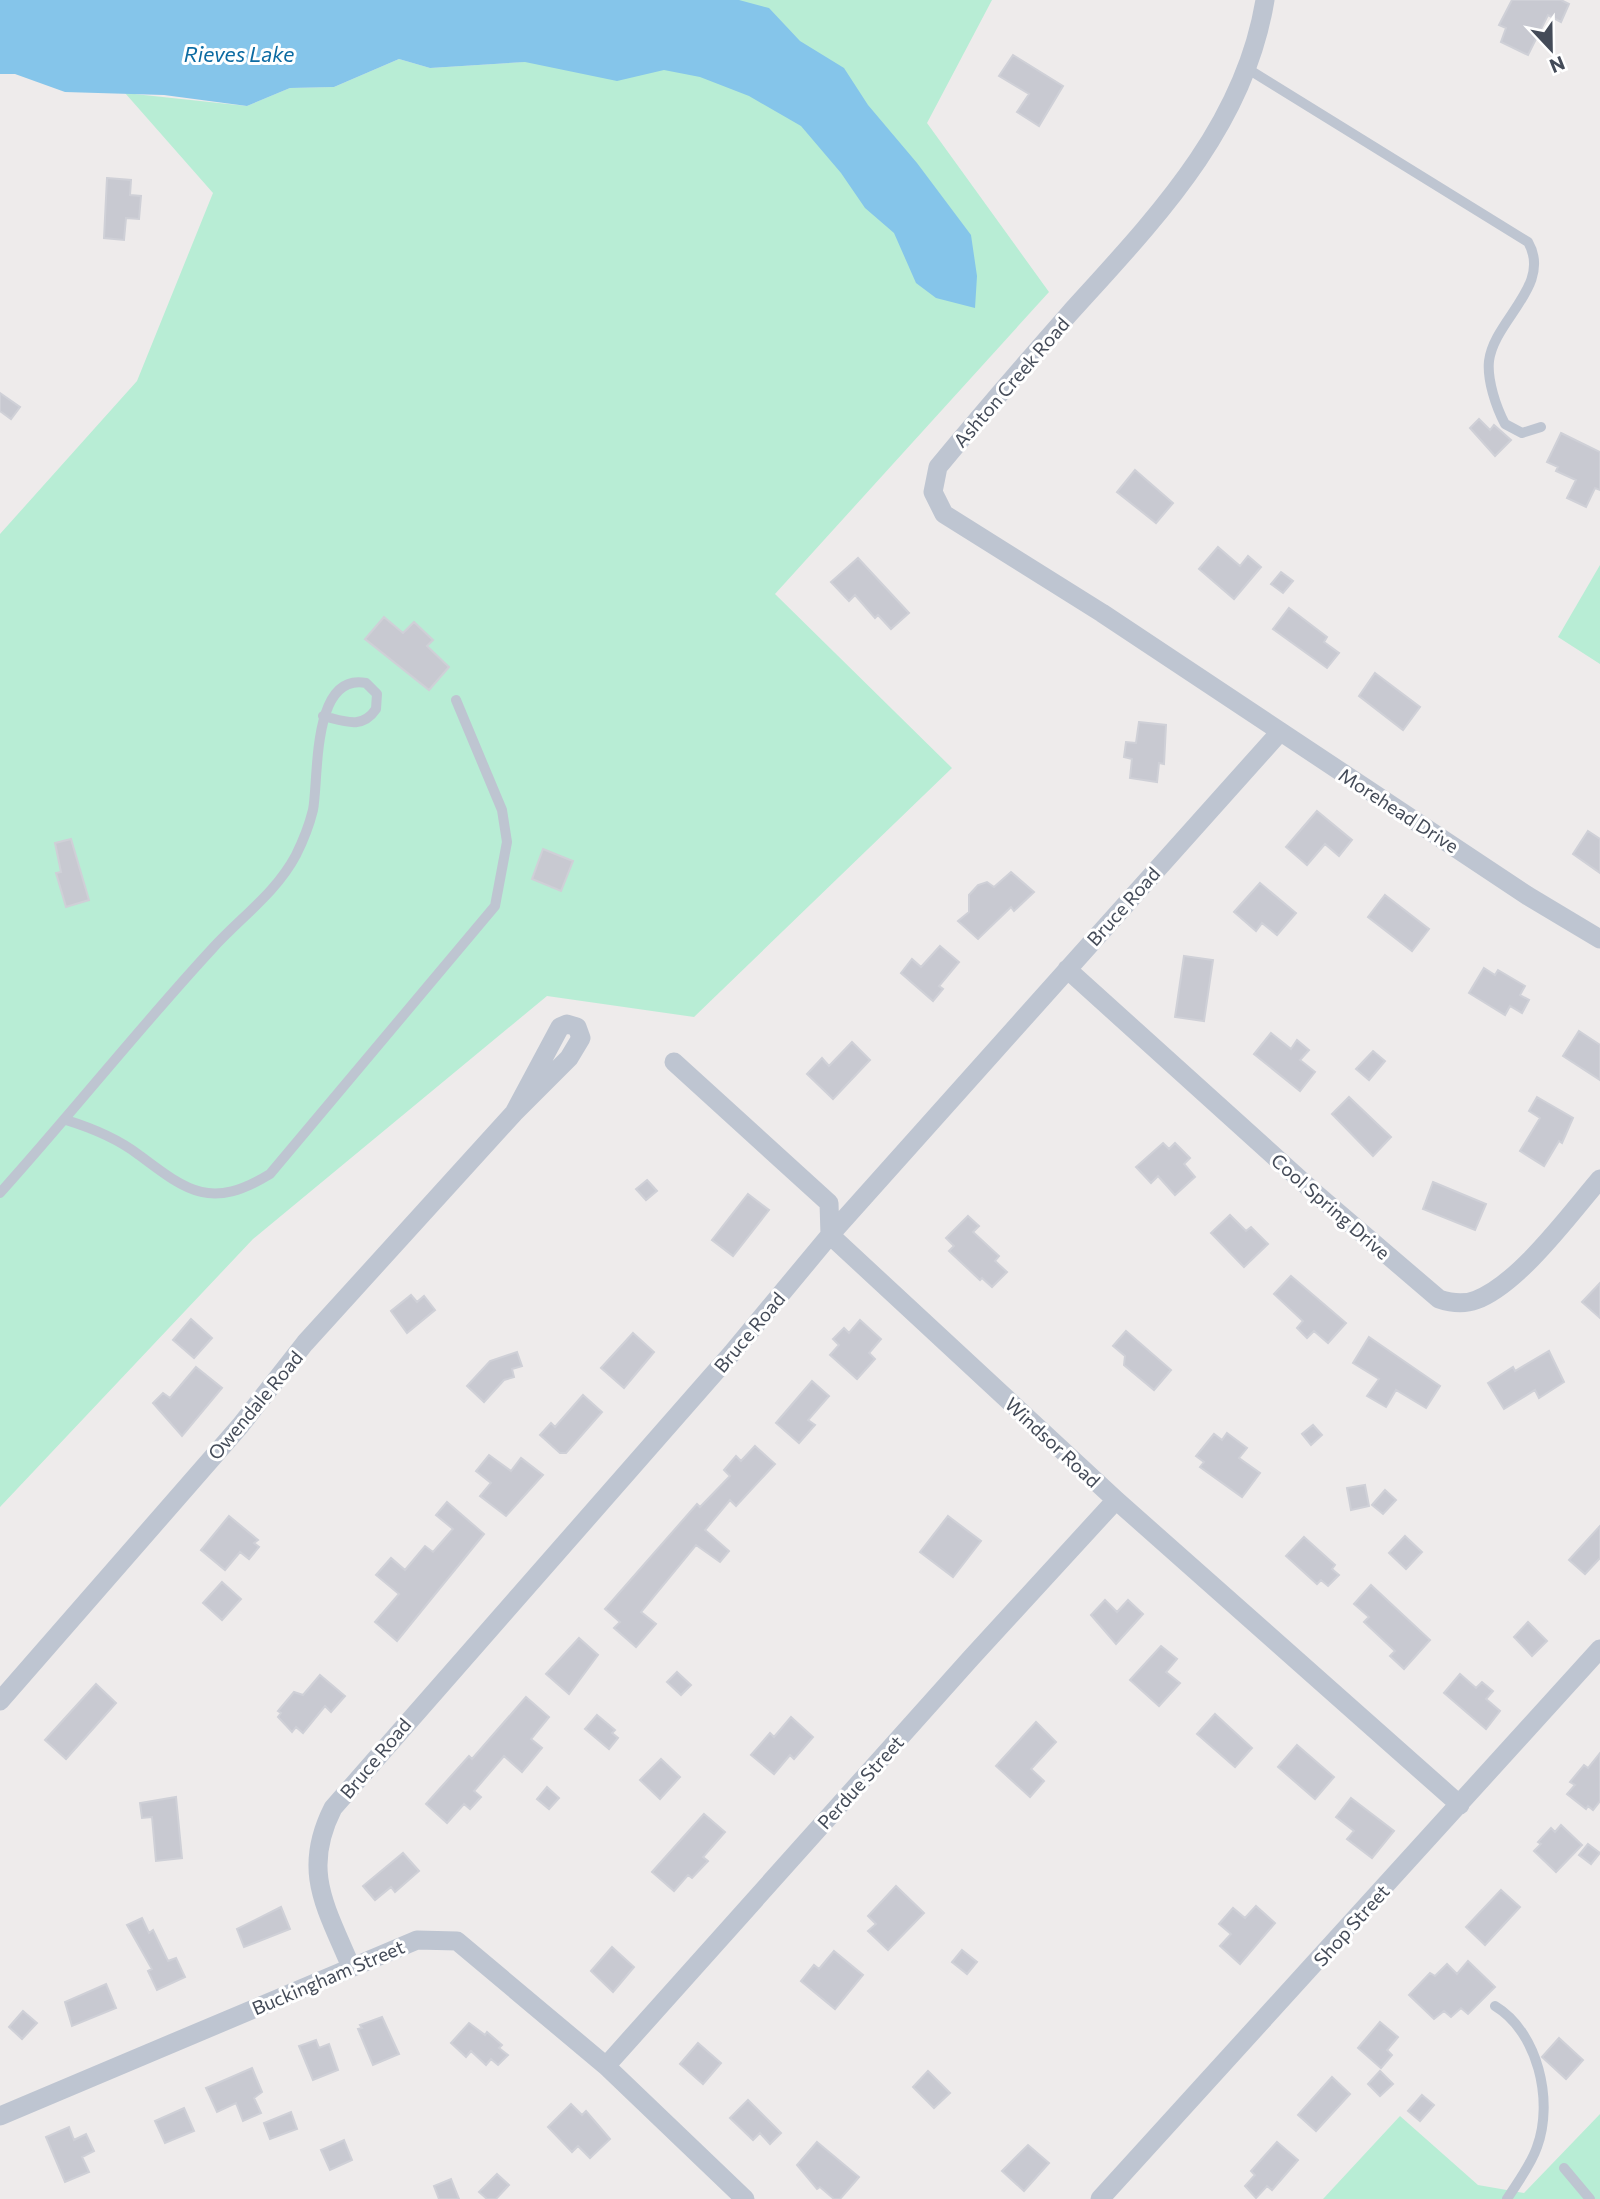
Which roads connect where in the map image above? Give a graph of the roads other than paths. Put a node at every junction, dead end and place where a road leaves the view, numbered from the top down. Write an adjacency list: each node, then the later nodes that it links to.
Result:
1 (1265, 0): 2 (street, Ashton Creek Road)
2 (1248, 69): 3 (lane); 4 (street, Ashton Creek Road)
3 (1541, 427)
4 (1199, 678): 7 (street, Morehead Drive)
5 (456, 699): 12 (lane)
6 (323, 716): 6 (lane); 12 (lane)
7 (1280, 732): 8 (street, Morehead Drive); 9 (street, Bruce Road)
8 (1600, 939)
9 (1067, 969): 13 (street, Cool Spring Drive); 15 (street, Bruce Road)
10 (674, 1062): 15 (street)
11 (514, 1113): 18 (street, Owendale Road)
12 (66, 1120): 14 (lane)
13 (1600, 1179)
14 (0, 1193)
15 (830, 1235): 16 (street, Windsor Road); 20 (street, Bruce Road)
16 (1116, 1500): 19 (street, Windsor Road); 22 (street, Perdue Street)
17 (1600, 1649): 19 (street, Shop Street)
18 (0, 1700)
19 (1460, 1805): 26 (street, Shop Street)
20 (351, 1967): 22 (street, Buckingham Street); 23 (street, Buckingham Street)
21 (1495, 2006): 27 (lane)
22 (606, 2066): 25 (street, Buckingham Street)
23 (0, 2116)
24 (1564, 2168): 28 (lane)
25 (745, 2199)
26 (1100, 2199)
27 (1507, 2199)
28 (1590, 2199)

